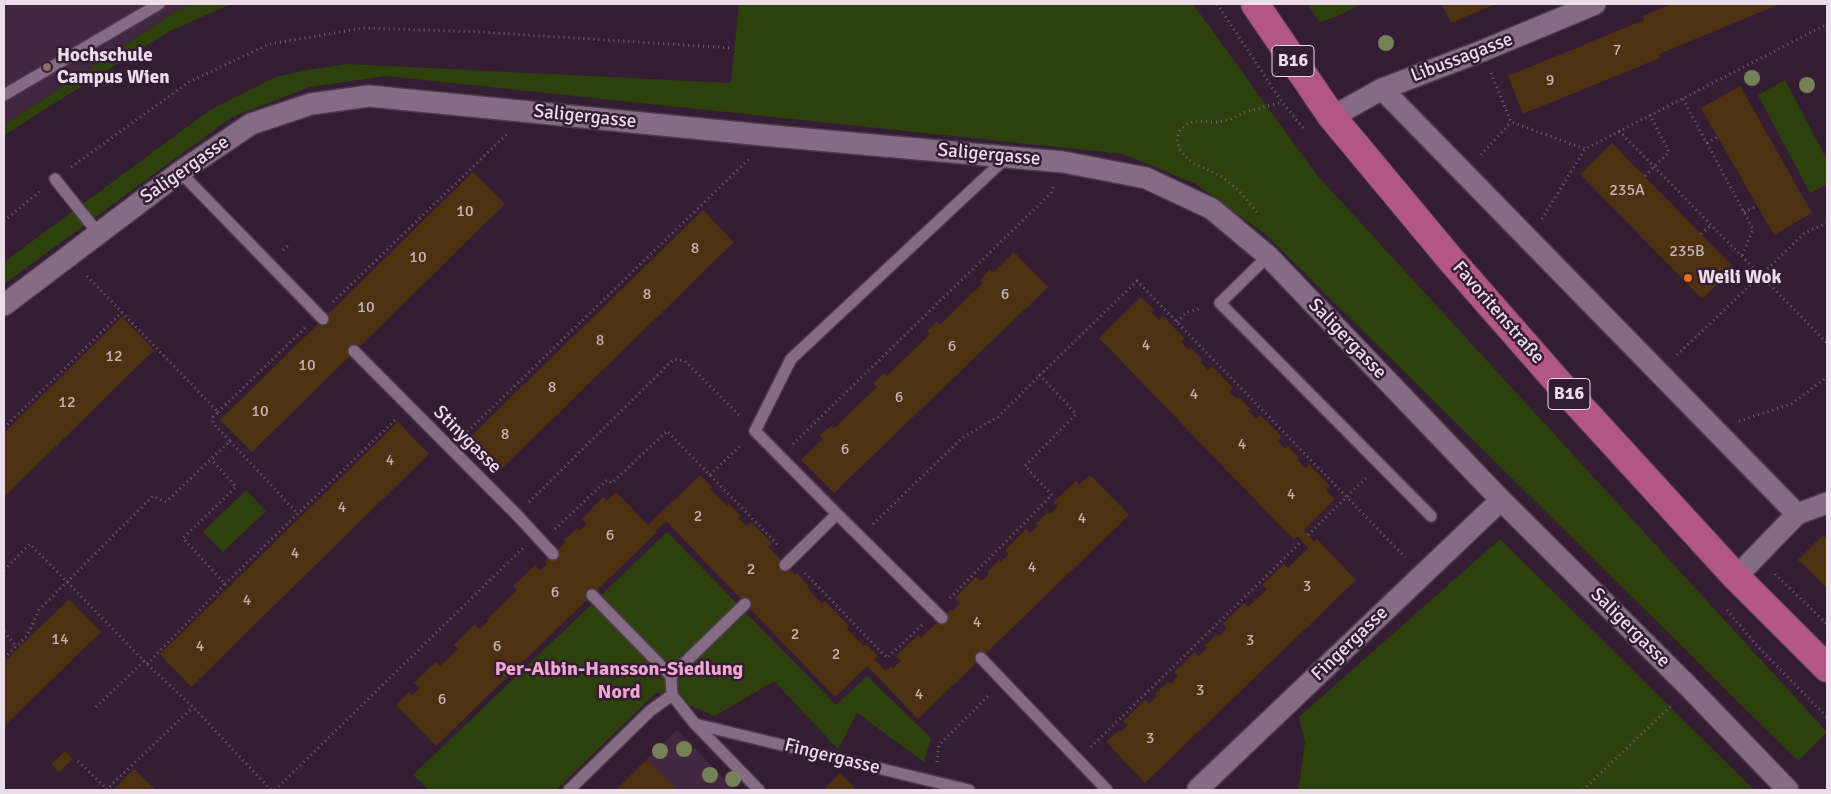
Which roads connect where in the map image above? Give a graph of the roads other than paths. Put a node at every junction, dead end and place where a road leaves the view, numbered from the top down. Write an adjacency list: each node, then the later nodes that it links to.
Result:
1 (159, 4): 5 (lane)
2 (1255, 4): 6 (main road, Favoritenstraße / B16)
3 (1595, 4): 4 (street, Libussagasse)
4 (1382, 89): 6 (street, Libussagasse); 18 (street)
5 (4, 95)
6 (1332, 117): 22 (main road, Favoritenstraße / B16)
7 (1008, 156): 8 (street, Saligergasse); 11 (street, Saligergasse); 17 (lane)
8 (180, 172): 10 (street, Saligergasse); 13 (lane)
9 (55, 178): 10 (lane)
10 (98, 233): 12 (street, Saligergasse)
11 (1268, 256): 15 (street, Saligergasse); 19 (lane)
12 (4, 305)
13 (324, 319)
14 (354, 351): 20 (lane, Stinygasse)
15 (1501, 500): 31 (street, Fingergasse); 36 (street, Saligergasse)
16 (1827, 503): 18 (street)
17 (837, 514): 21 (lane); 25 (lane)
18 (1797, 514): 22 (street)
19 (1431, 516)
20 (554, 554)
21 (788, 562)
22 (1736, 577): 27 (main road, Favoritenstraße / B16)
23 (592, 595): 28 (lane)
24 (745, 604): 28 (lane)
25 (939, 615)
26 (981, 658): 35 (lane)
27 (1827, 668)
28 (671, 676): 29 (lane)
29 (672, 695): 30 (lane); 32 (lane)
30 (695, 724): 33 (lane); 34 (lane, Fingergasse)
31 (1198, 789)
32 (569, 790)
33 (759, 790)
34 (969, 790)
35 (1107, 790)
36 (1788, 790)

